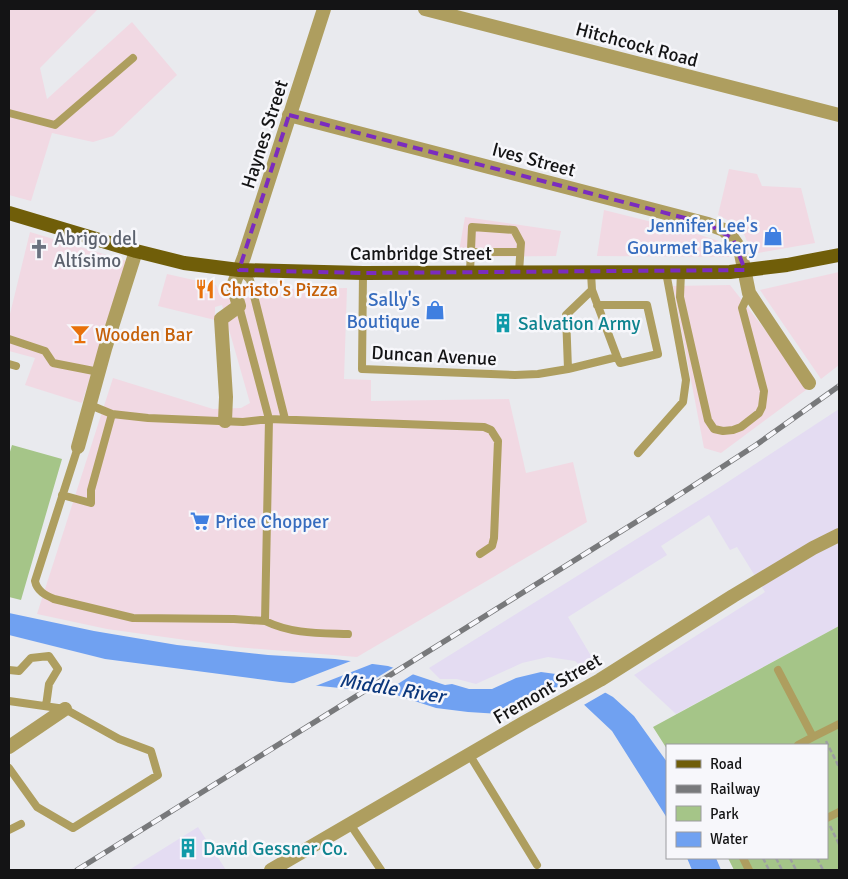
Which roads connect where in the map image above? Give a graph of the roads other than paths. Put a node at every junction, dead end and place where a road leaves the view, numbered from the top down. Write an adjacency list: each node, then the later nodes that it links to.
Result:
1 (324, 9): 5 (street, Haynes Street)
2 (425, 9): 6 (street, Hitchcock Road)
3 (132, 58): 4 (lane)
4 (9, 113)
5 (289, 115): 12 (street, Haynes Street); 13 (street, Ives Street)
6 (839, 115)
7 (9, 212): 8 (main road, Cambridge Street)
8 (136, 251): 12 (main road, Cambridge Street); 27 (street)
9 (471, 252): 10 (lane); 10 (lane); 14 (lane)
10 (520, 252): 15 (lane)
11 (839, 255): 13 (main road, Cambridge Street)
12 (239, 270): 19 (main road, Cambridge Street); 23 (street, Haynes Street); 32 (lane)
13 (746, 270): 17 (main road, Cambridge Street); 21 (street, Ives Street)
14 (470, 272): 15 (main road, Cambridge Street); 19 (main road, Cambridge Street)
15 (519, 272): 18 (main road, Cambridge Street)
16 (666, 272): 17 (main road, Cambridge Street); 18 (main road, Cambridge Street); 35 (lane)
17 (681, 272): 21 (lane)
18 (591, 273): 20 (lane)
19 (364, 274): 26 (lane, Duncan Avenue)
20 (592, 290): 22 (lane); 26 (lane)
21 (749, 294): 28 (street)
22 (597, 305): 25 (lane); 25 (lane)
23 (239, 306): 31 (lane); 33 (street)
24 (9, 339): 27 (lane)
25 (617, 357): 26 (lane)
26 (568, 369)
27 (99, 372): 29 (street)
28 (809, 383)
29 (90, 404): 30 (lane); 34 (street)
30 (112, 414): 33 (lane); 36 (lane)
31 (269, 419): 32 (lane); 33 (lane); 39 (lane)
32 (285, 419): 38 (lane)
33 (225, 421)
34 (78, 447): 36 (lane)
35 (638, 453)
36 (62, 495): 39 (lane)
37 (839, 535): 50 (street, Fremont Street)
38 (480, 554)
39 (265, 622): 40 (lane)
40 (348, 634)
41 (9, 670): 44 (lane)
42 (778, 670): 47 (lane)
43 (9, 701): 44 (lane)
44 (46, 706): 45 (lane)
45 (65, 710): 49 (street); 51 (lane)
46 (839, 724): 47 (lane)
47 (813, 737): 48 (lane)
48 (800, 744)
49 (9, 747)
50 (468, 754): 55 (street, Fremont Street); 57 (lane)
51 (9, 768)
52 (839, 812): 53 (lane)
53 (828, 818)
54 (20, 824): 56 (lane)
55 (350, 824): 58 (street, Fremont Street); 59 (lane)
56 (9, 830)
57 (537, 864)
58 (271, 870)
59 (381, 870)

